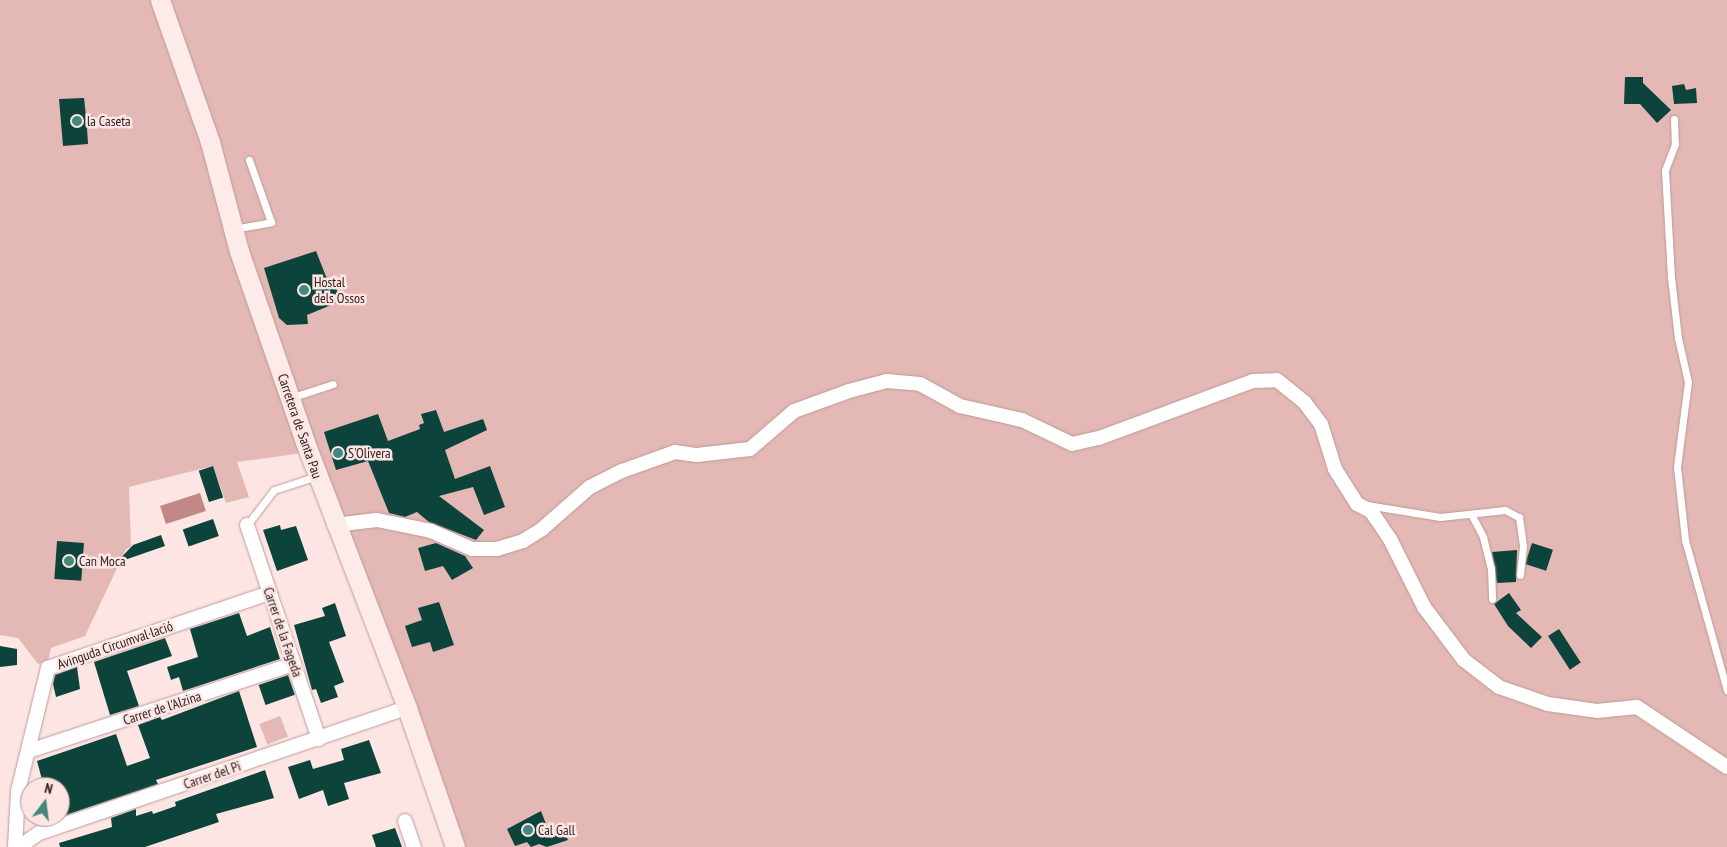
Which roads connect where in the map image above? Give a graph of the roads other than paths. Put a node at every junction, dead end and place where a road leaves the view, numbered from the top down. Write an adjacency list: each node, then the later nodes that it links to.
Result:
1 (160, 0): 4 (main road, Carretera de Santa Pau)
2 (1674, 119): 16 (lane)
3 (249, 160): 4 (lane)
4 (233, 229): 6 (main road, Carretera de Santa Pau)
5 (333, 384): 6 (lane)
6 (290, 398): 7 (main road, Carretera de Santa Pau)
7 (317, 476): 10 (lane); 11 (main road, Carretera de Santa Pau)
8 (1357, 504): 9 (lane); 11 (street); 20 (street)
9 (1471, 514): 12 (lane); 14 (lane)
10 (247, 525): 13 (street, Carrer de la Fageda)
11 (334, 525): 17 (main road, Carretera de Santa Pau)
12 (1520, 575)
13 (270, 593): 15 (street, Carrer de la Fageda); 19 (street, Avinguda Circumval·lació)
14 (1492, 599)
15 (294, 664): 18 (street, Carrer de la Fageda); 19 (street, Carrer de l'Alzina)
16 (1727, 690)
17 (407, 708): 18 (street, Carrer del Pi); 25 (main road, Carretera de Santa Pau)
18 (320, 739): 23 (street, Carrer del Pi)
19 (29, 750): 22 (street, Avinguda Circumval·lació)
20 (1727, 767)
21 (405, 821): 24 (street)
22 (14, 847)
23 (20, 847)
24 (414, 847)
25 (455, 847)

